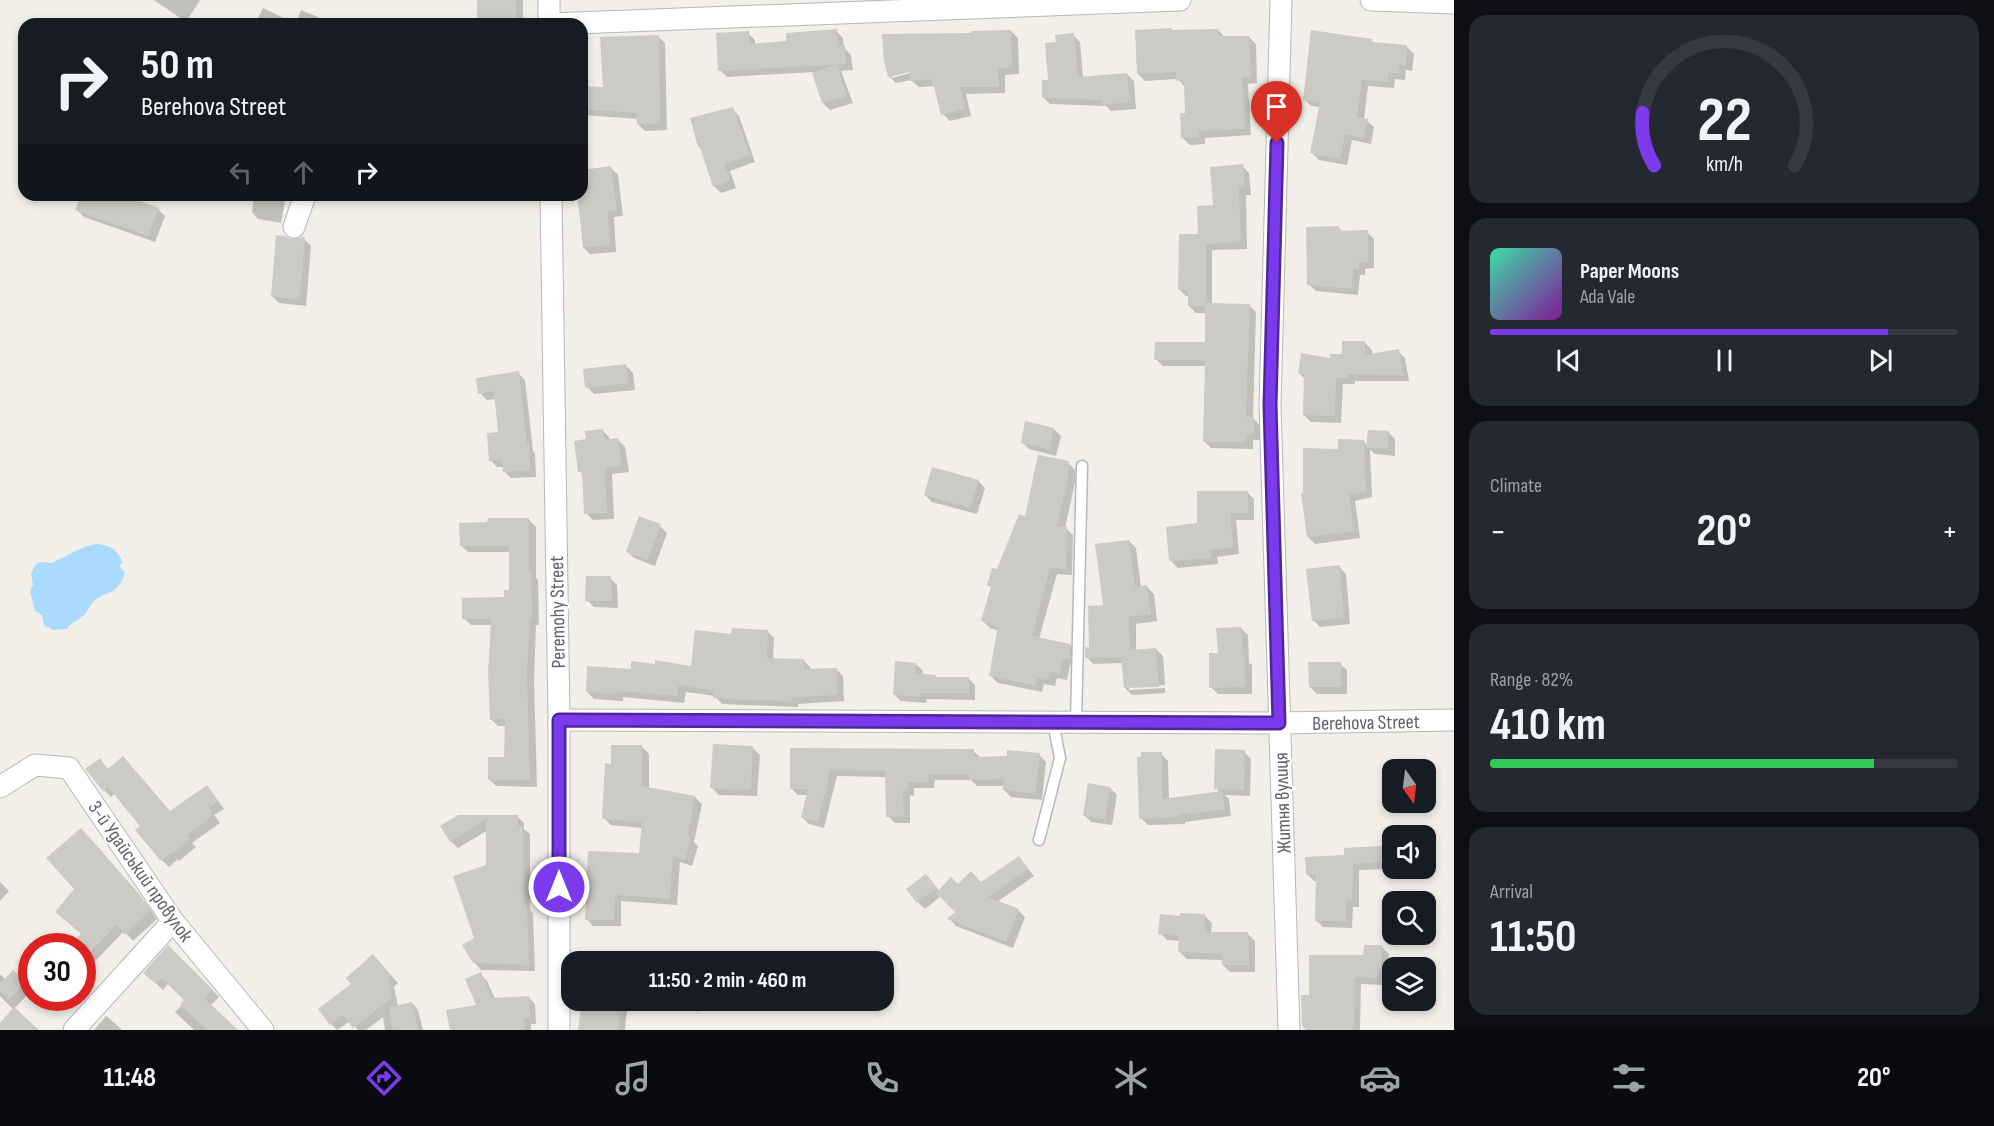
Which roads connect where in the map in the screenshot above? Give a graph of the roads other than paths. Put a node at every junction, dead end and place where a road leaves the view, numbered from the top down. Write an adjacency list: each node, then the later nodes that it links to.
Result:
1 (549, 0): 7 (street)
2 (1180, 0): 5 (street)
3 (1281, 0): 17 (street, Житня вулиця)
4 (1371, 0): 6 (street)
5 (1088, 2): 8 (street)
6 (1454, 3)
7 (549, 18)
8 (588, 22)
9 (302, 201): 11 (street)
10 (551, 201): 13 (street, Peremohy Street)
11 (294, 227)
12 (1082, 466): 16 (lane)
13 (559, 720): 15 (street, Berehova Street); 23 (street, Peremohy Street)
14 (1454, 720): 17 (street, Berehova Street)
15 (1053, 722): 16 (street, Berehova Street); 19 (lane)
16 (1076, 722): 17 (street, Berehova Street)
17 (1279, 723): 24 (street, Житня вулиця)
18 (0, 787): 20 (street, 3-й Удайський провулок)
19 (1039, 840)
20 (173, 921): 21 (street); 22 (street, 3-й Удайський провулок)
21 (74, 1030)
22 (263, 1030)
23 (559, 1030)
24 (1289, 1030)

